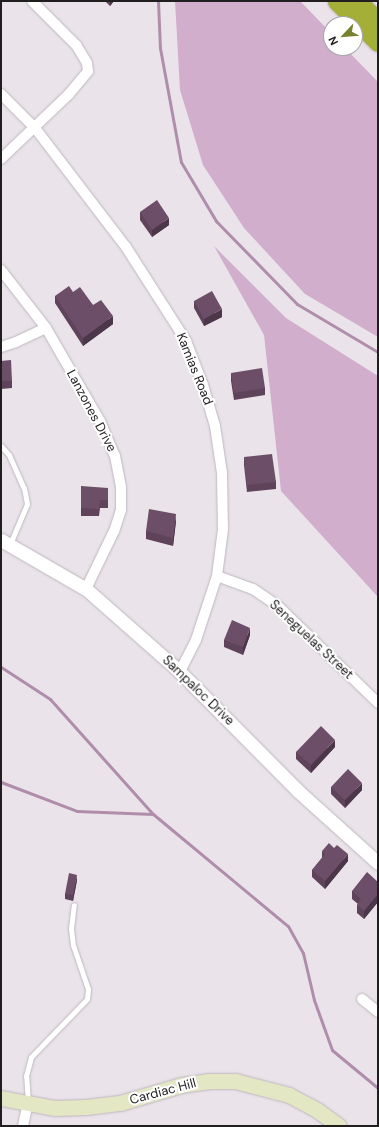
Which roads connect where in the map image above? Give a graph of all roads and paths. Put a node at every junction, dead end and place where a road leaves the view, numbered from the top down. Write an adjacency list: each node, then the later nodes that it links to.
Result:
1 (32, 1): 7 (street)
2 (337, 1): 5 (highway)
3 (357, 1): 4 (highway)
4 (378, 22)
5 (378, 42)
6 (1, 94): 7 (street, Kamias Road)
7 (35, 128): 8 (street); 14 (street, Kamias Road)
8 (1, 159)
9 (1, 270): 10 (street, Lanzones Drive)
10 (46, 328): 11 (street); 15 (street, Lanzones Drive)
11 (1, 347)
12 (1, 446): 13 (lane)
13 (6, 542): 15 (street, Sampaloc Drive)
14 (217, 576): 16 (street, Kamias Road); 17 (street, Seneguelas Street)
15 (86, 588): 16 (street, Sampaloc Drive)
16 (180, 672): 18 (street, Sampaloc Drive)
17 (378, 703)
18 (378, 863)
19 (74, 905): 23 (lane)
20 (362, 999): 21 (street)
21 (378, 1012)
22 (1, 1098): 23 (main road, Cardiac Hill)
23 (28, 1103): 24 (street); 25 (main road, Cardiac Hill)
24 (23, 1126)
25 (339, 1126)

